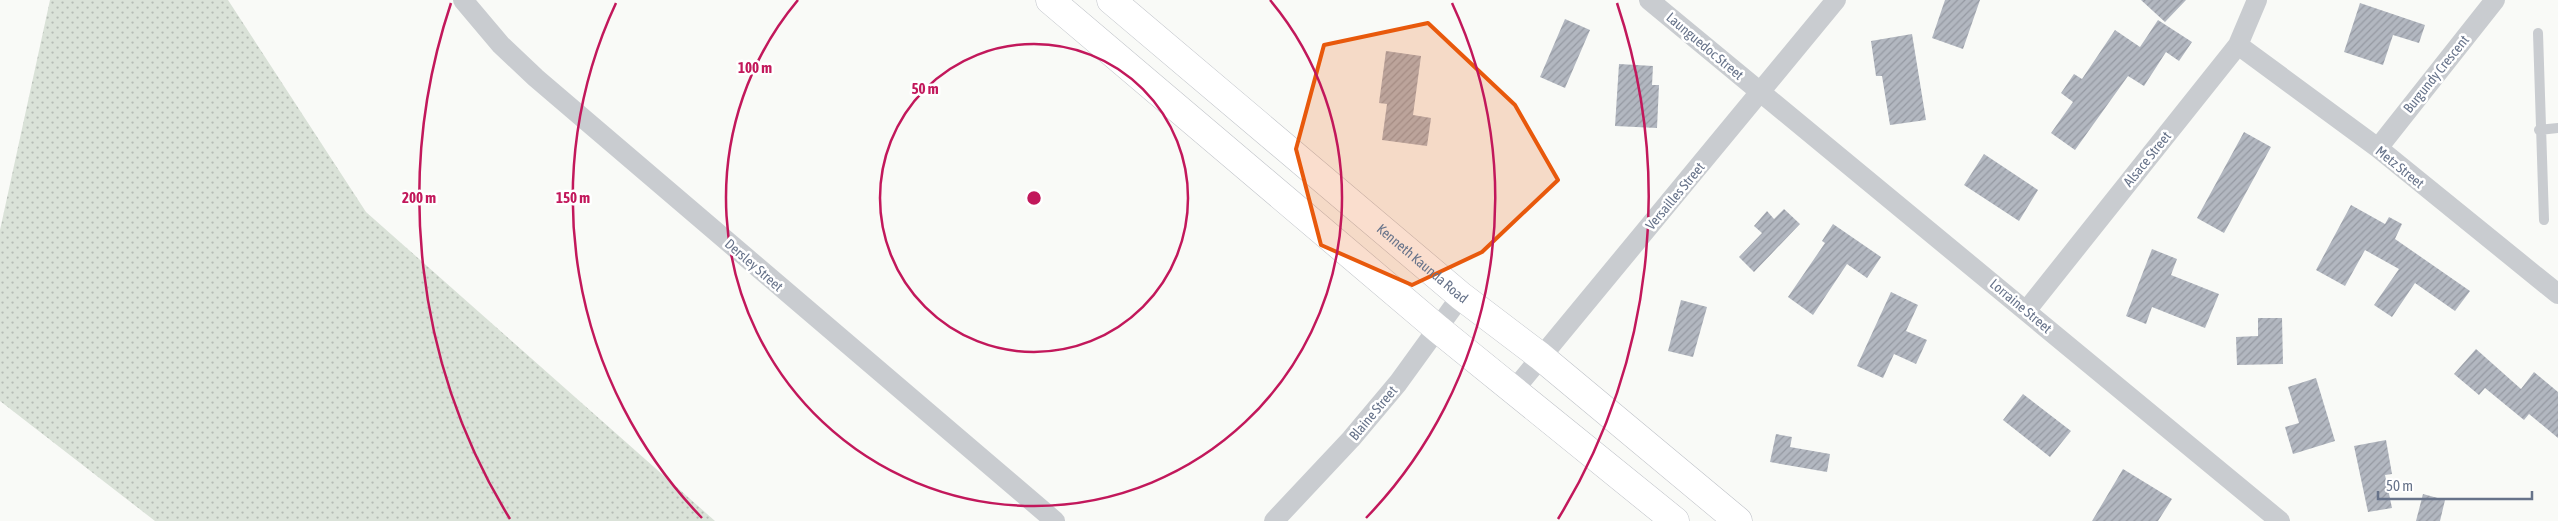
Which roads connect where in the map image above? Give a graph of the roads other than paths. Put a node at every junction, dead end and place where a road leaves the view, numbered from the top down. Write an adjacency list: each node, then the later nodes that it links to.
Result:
1 (463, 0): 21 (street, Dersley Street)
2 (1050, 0): 18 (main road)
3 (1111, 0): 16 (main road, Kenneth Kaunda Road)
4 (1649, 0): 10 (street, Launguedoc Street)
5 (1836, 0): 10 (street, Versailles Street)
6 (2257, 0): 9 (street, Alsace Street)
7 (2495, 0): 13 (street, Burgundy Crescent)
8 (2538, 33): 12 (lane)
9 (2238, 45): 13 (street, Metz Street); 17 (street, Alsace Street)
10 (1761, 93): 17 (street, Lorraine Street); 19 (street, Versailles Street)
11 (2558, 128): 12 (lane)
12 (2539, 130): 14 (lane)
13 (2378, 148): 15 (street, Metz Street)
14 (2544, 220)
15 (2558, 294)
16 (1462, 296): 18 (street, Blaine Street); 19 (main road, Kenneth Kaunda Road)
17 (2026, 311): 25 (street, Lorraine Street)
18 (1438, 329): 20 (main road); 22 (street, Blaine Street)
19 (1540, 356): 20 (street, Versailles Street); 24 (main road, Kenneth Kaunda Road)
20 (1513, 391): 23 (main road)
21 (1055, 521)
22 (1274, 521)
23 (1675, 521)
24 (1738, 521)
25 (2280, 521)

